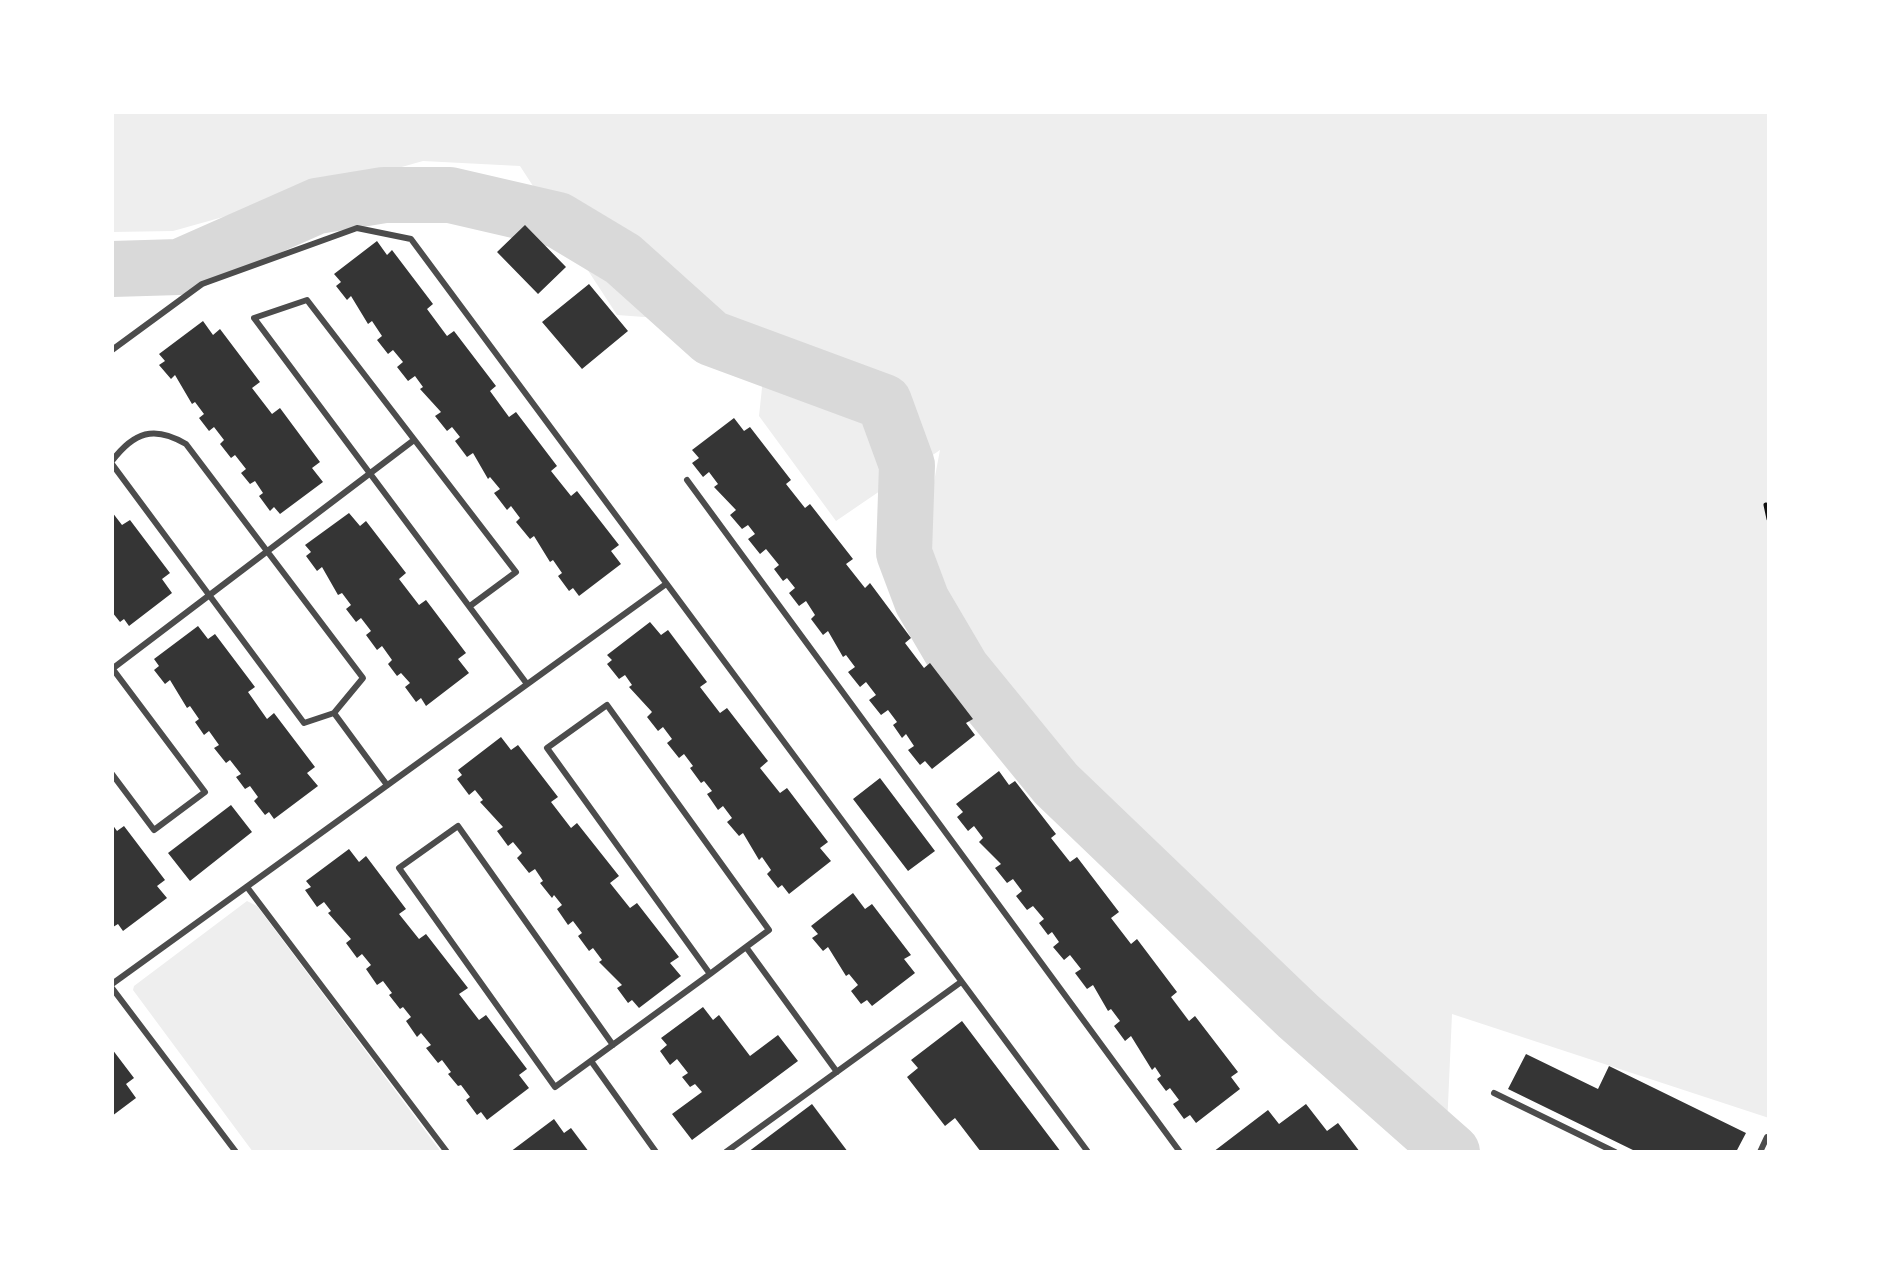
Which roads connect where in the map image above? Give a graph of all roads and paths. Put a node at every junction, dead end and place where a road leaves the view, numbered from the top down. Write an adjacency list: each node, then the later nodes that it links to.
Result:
1 (112, 350): 9 (lane)
2 (414, 440): 4 (lane); 4 (lane); 11 (lane)
3 (112, 462): 8 (lane); 10 (lane)
4 (370, 473): 8 (lane); 11 (lane)
5 (687, 480): 32 (lane)
6 (1766, 505): 7 (path)
7 (1769, 519)
8 (267, 551): 10 (lane); 14 (lane)
9 (666, 584): 13 (lane); 20 (lane)
10 (209, 595): 12 (lane); 14 (lane)
11 (470, 606): 13 (lane)
12 (112, 668): 15 (lane)
13 (527, 684): 16 (lane)
14 (334, 713): 16 (lane)
15 (112, 774)
16 (387, 785): 17 (lane)
17 (247, 887): 21 (lane); 28 (lane)
18 (746, 947): 19 (lane); 19 (lane); 24 (lane)
19 (710, 974): 22 (lane)
20 (961, 982): 24 (lane); 31 (lane)
21 (112, 986): 27 (lane)
22 (613, 1045): 23 (lane); 23 (lane)
23 (591, 1061): 29 (lane)
24 (837, 1072): 30 (lane)
25 (1494, 1093): 33 (lane)
26 (1767, 1137): 34 (lane)
27 (236, 1152)
28 (447, 1152)
29 (656, 1152)
30 (726, 1152)
31 (1088, 1152)
32 (1180, 1152)
33 (1615, 1152)
34 (1760, 1152)

